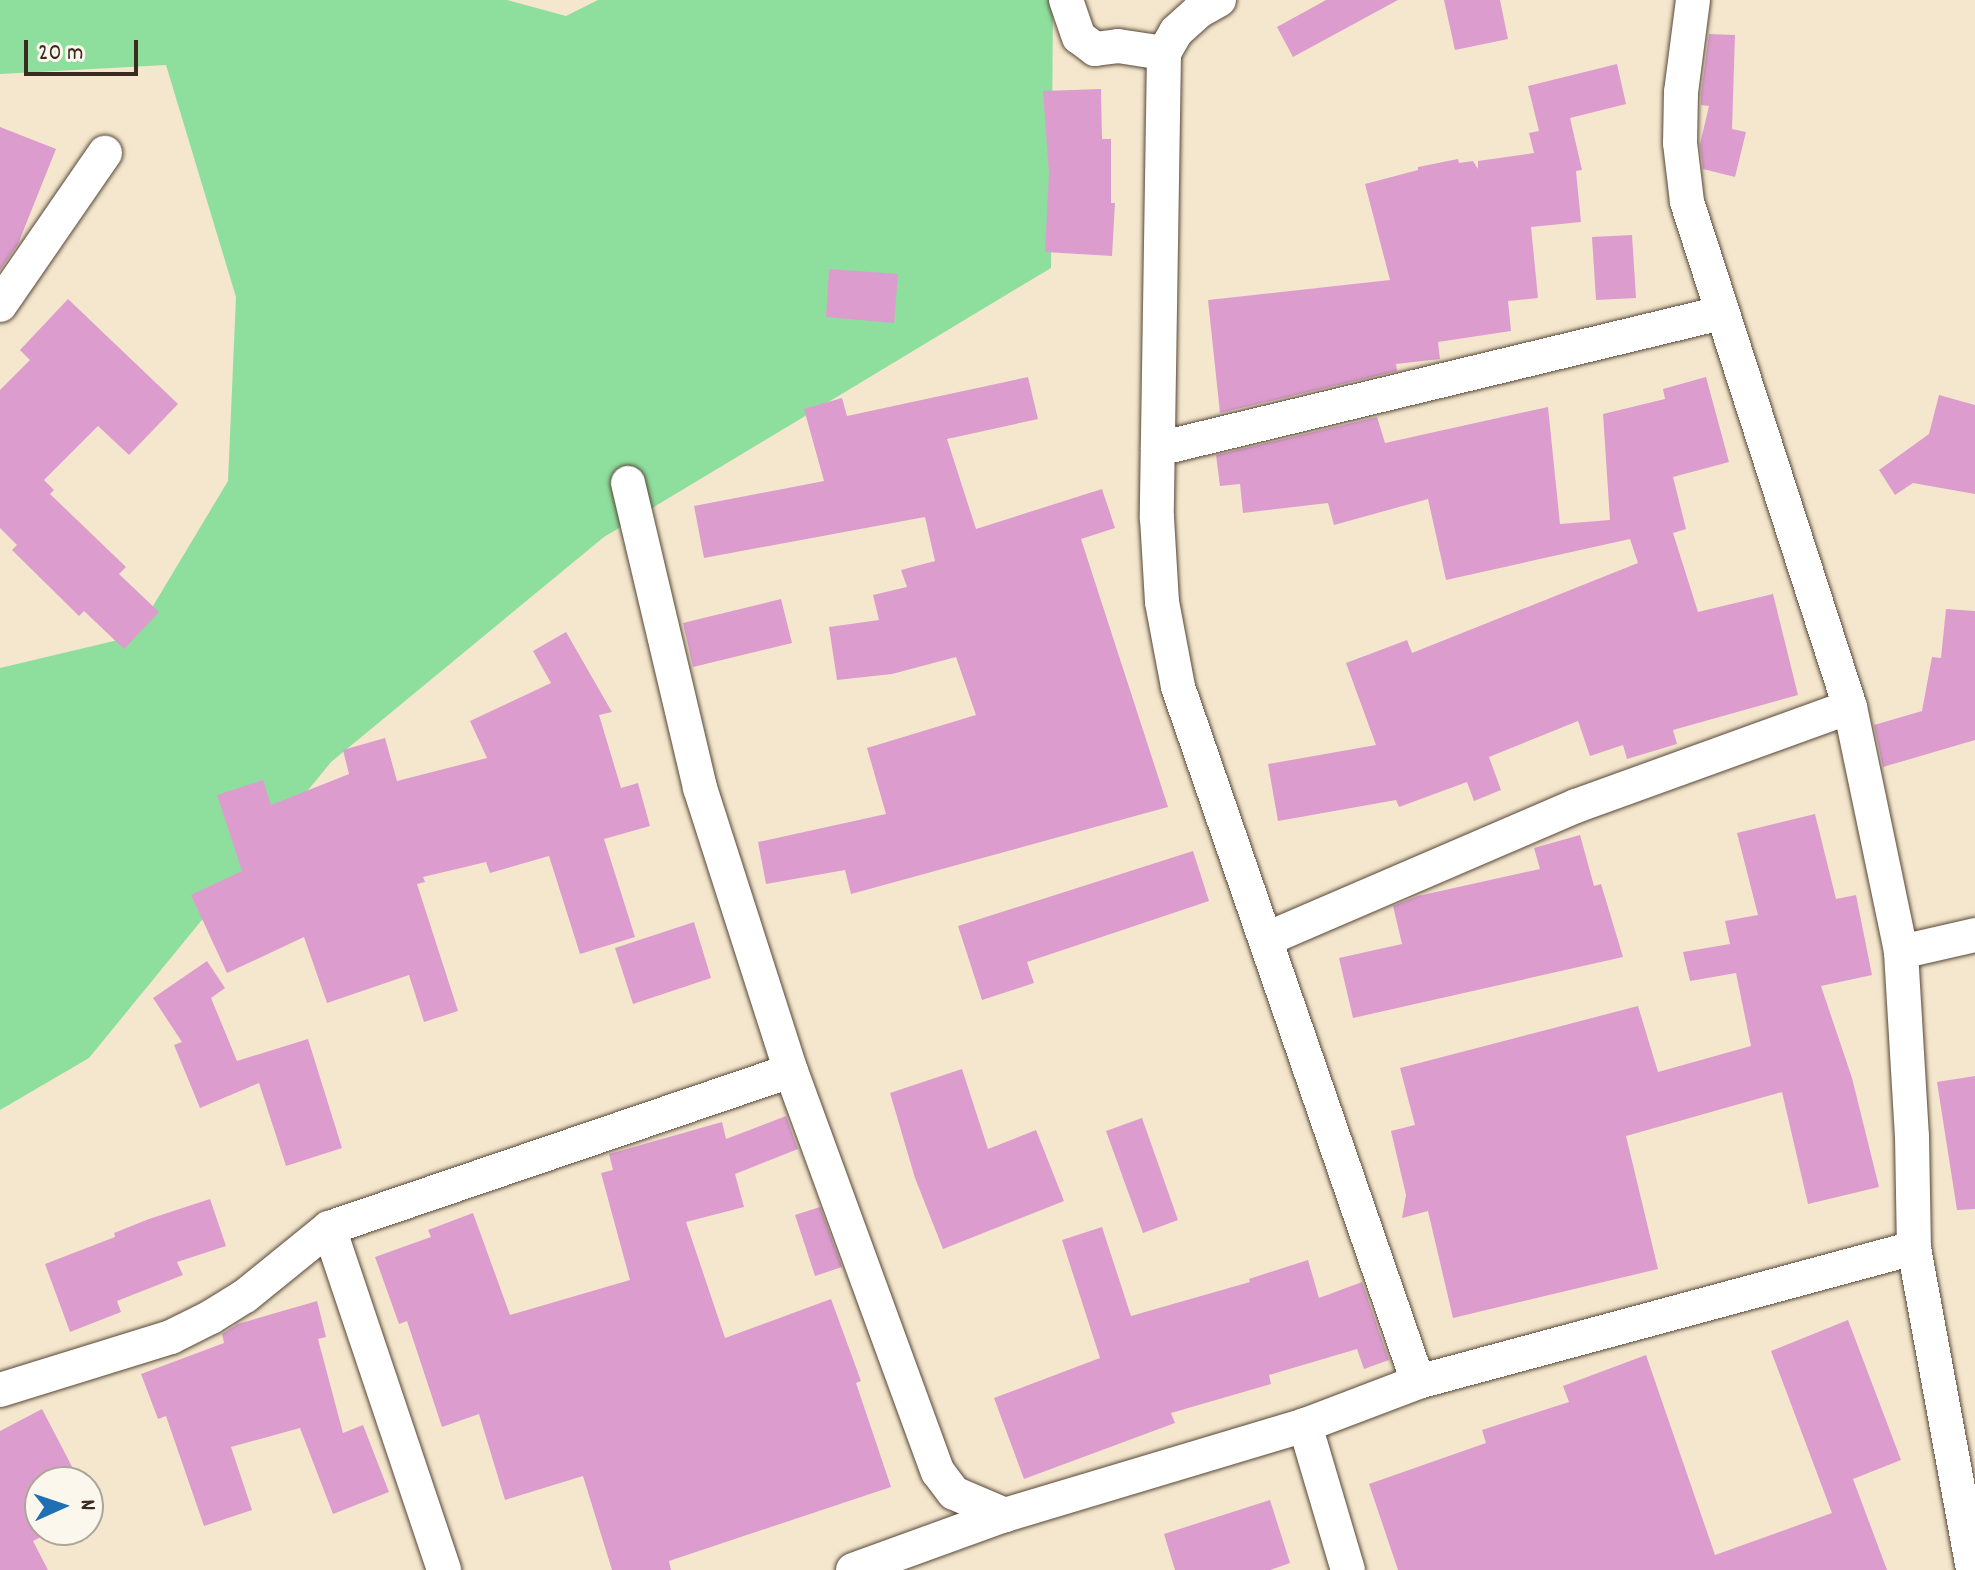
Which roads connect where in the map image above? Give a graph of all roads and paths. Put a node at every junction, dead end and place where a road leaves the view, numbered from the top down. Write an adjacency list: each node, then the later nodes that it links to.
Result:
1 (1066, 0): 4 (street)
2 (1219, 0): 4 (street)
3 (1693, 0): 7 (street)
4 (1164, 53): 8 (street)
5 (105, 153): 6 (street)
6 (0, 305)
7 (1721, 313): 8 (street); 10 (street)
8 (1158, 449): 12 (street)
9 (628, 483): 14 (street)
10 (1850, 707): 12 (street); 13 (street)
11 (1975, 935): 13 (street)
12 (1267, 939): 17 (street)
13 (1901, 952): 16 (street)
14 (791, 1071): 15 (street); 20 (street)
15 (329, 1228): 18 (street); 21 (street)
16 (1914, 1248): 17 (street); 24 (street)
17 (1418, 1382): 19 (street)
18 (0, 1390)
19 (1305, 1425): 20 (street); 23 (street)
20 (1005, 1515): 22 (street)
21 (444, 1570)
22 (853, 1570)
23 (1348, 1570)
24 (1973, 1570)

